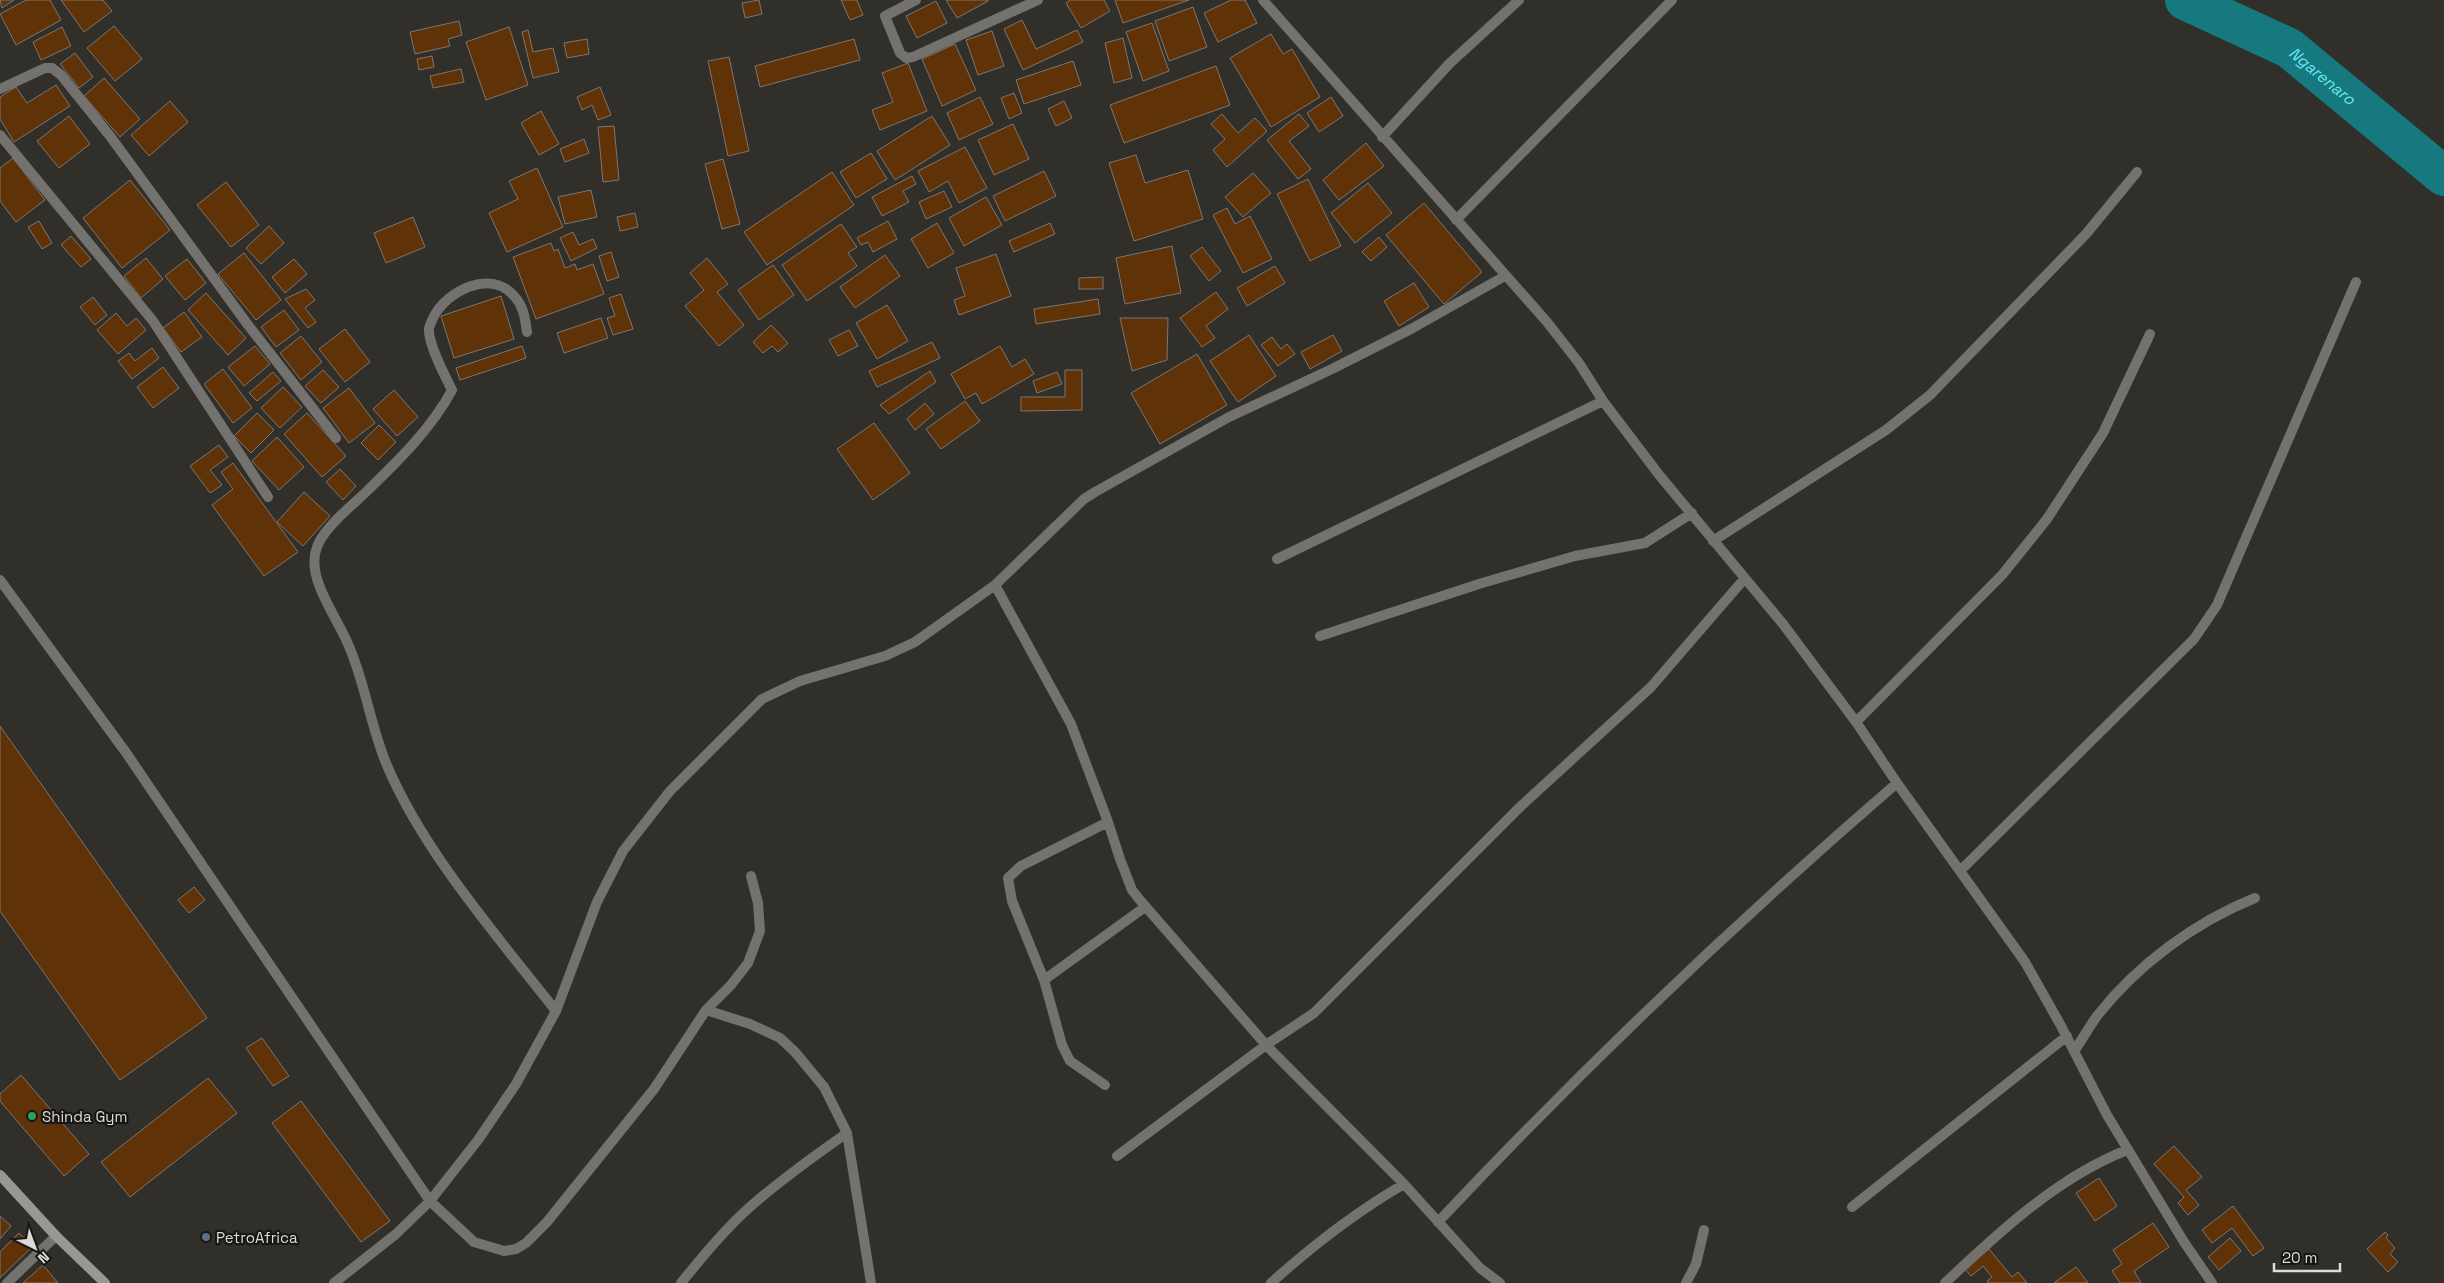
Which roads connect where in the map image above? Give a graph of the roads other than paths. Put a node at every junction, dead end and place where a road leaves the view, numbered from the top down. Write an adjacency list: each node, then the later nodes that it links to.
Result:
1 (916, 0): 2 (street)
2 (1038, 0)
3 (1263, 0): 8 (street)
4 (1519, 0): 8 (street)
5 (1672, 0): 10 (street)
6 (0, 89): 16 (street)
7 (0, 135): 17 (street)
8 (1382, 136): 10 (street)
9 (2137, 172): 19 (street)
10 (1456, 220): 11 (street)
11 (1505, 276): 15 (street); 23 (street)
12 (2356, 282): 28 (street)
13 (527, 332): 33 (street)
14 (2150, 334): 25 (street)
15 (1603, 401): 18 (street); 20 (street)
16 (336, 438)
17 (268, 497)
18 (1692, 513): 19 (street); 24 (street)
19 (1713, 540): 21 (street)
20 (1277, 559)
21 (1745, 578): 25 (street); 36 (street)
22 (0, 580): 44 (street)
23 (995, 585): 27 (street); 33 (street)
24 (1320, 636)
25 (1856, 722): 26 (street)
26 (1897, 783): 28 (street); 46 (street)
27 (1108, 822): 31 (street); 32 (street)
28 (1960, 870): 35 (street)
29 (751, 876): 34 (street)
30 (2255, 898): 37 (street)
31 (1145, 907): 32 (street); 36 (street)
32 (1044, 980): 38 (street)
33 (556, 1010): 44 (street)
34 (706, 1010): 39 (street); 44 (street)
35 (2067, 1036): 37 (street); 45 (street)
36 (1266, 1045): 41 (street); 43 (street)
37 (2074, 1051): 40 (street)
38 (1105, 1085)
39 (847, 1133): 52 (street); 53 (street)
40 (2127, 1150): 57 (street); 58 (street)
41 (1117, 1156)
42 (0, 1176): 48 (street)
43 (1404, 1184): 46 (street); 54 (street)
44 (430, 1200): 51 (street)
45 (1852, 1207)
46 (1438, 1222): 55 (street)
47 (1704, 1230): 56 (street)
48 (56, 1236): 49 (street); 50 (street)
49 (7, 1283)
50 (105, 1283)
51 (334, 1283)
52 (681, 1283)
53 (871, 1283)
54 (1270, 1283)
55 (1500, 1283)
56 (1686, 1283)
57 (1945, 1283)
58 (2212, 1283)

